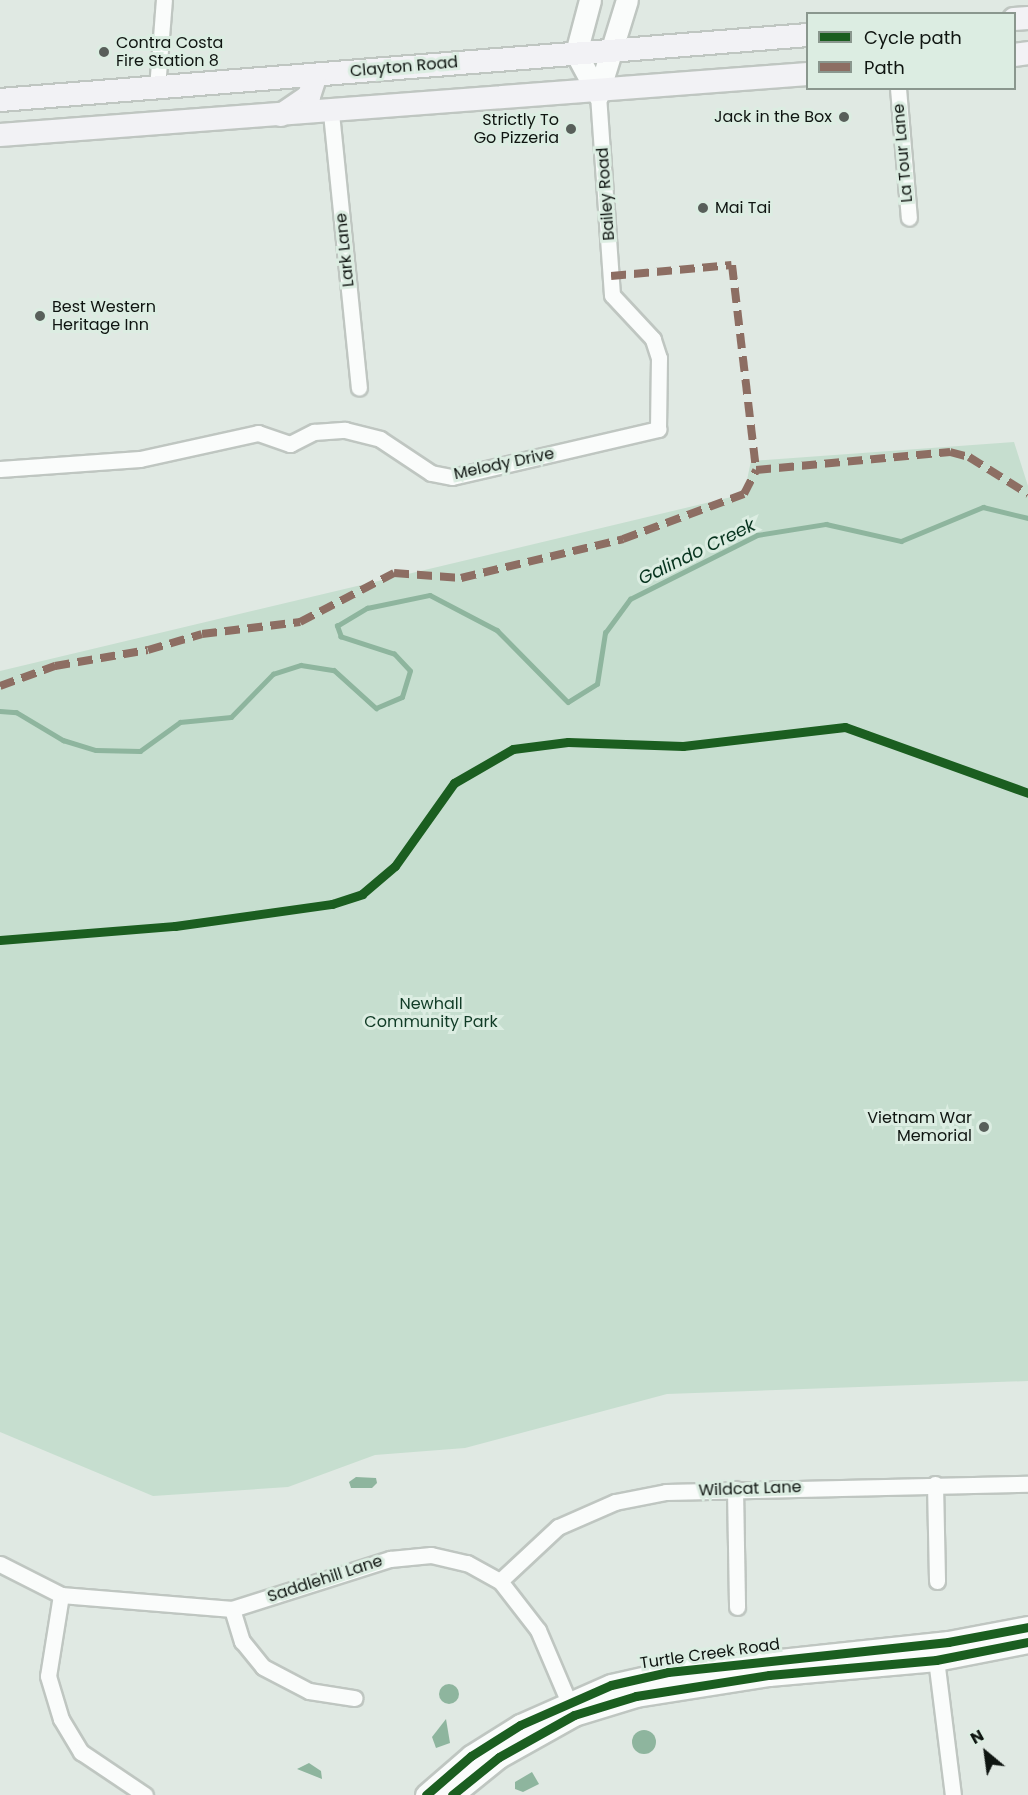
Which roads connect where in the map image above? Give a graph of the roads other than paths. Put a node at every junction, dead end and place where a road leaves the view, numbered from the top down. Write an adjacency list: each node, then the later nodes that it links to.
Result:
1 (164, 0): 9 (street)
2 (590, 0): 6 (street)
3 (627, 0): 5 (street, Bailey Road)
4 (806, 35): 5 (main road, Clayton Road)
5 (614, 50): 6 (main road, Clayton Road); 11 (street, Bailey Road)
6 (576, 53): 8 (main road, Clayton Road); 11 (street, Bailey Road)
7 (806, 74): 11 (main road)
8 (316, 75): 9 (main road, Clayton Road); 14 (main road)
9 (157, 88): 12 (main road, Clayton Road); 15 (main road)
10 (898, 90): 17 (street, La Tour Lane)
11 (598, 94): 13 (main road); 18 (street, Bailey Road)
12 (0, 100)
13 (331, 113): 14 (main road); 19 (street, Lark Lane)
14 (279, 116): 15 (main road)
15 (157, 124): 16 (main road)
16 (0, 135)
17 (909, 218)
18 (612, 295): 20 (street, Melody Drive)
19 (359, 388)
20 (0, 469)
21 (935, 1484): 22 (street, Wildcat Lane); 23 (street, Wildcat Lane); 26 (street)
22 (1028, 1484)
23 (735, 1490): 25 (street, Wildcat Lane); 28 (street)
24 (0, 1564): 27 (street, Saddlehill Lane)
25 (500, 1581): 29 (street, Saddlehill Lane); 34 (street, Saddlehill Lane)
26 (937, 1581)
27 (61, 1595): 29 (street, Saddlehill Lane); 35 (street)
28 (737, 1606)
29 (232, 1610): 33 (street)
30 (1028, 1627): 32 (street, Turtle Creek Road)
31 (1028, 1642): 32 (street, Turtle Creek Road)
32 (935, 1651): 34 (street, Turtle Creek Road); 38 (street)
33 (354, 1698)
34 (571, 1708): 36 (street, Turtle Creek Road); 37 (street, Turtle Creek Road)
35 (145, 1795)
36 (426, 1795)
37 (452, 1795)
38 (953, 1795)

